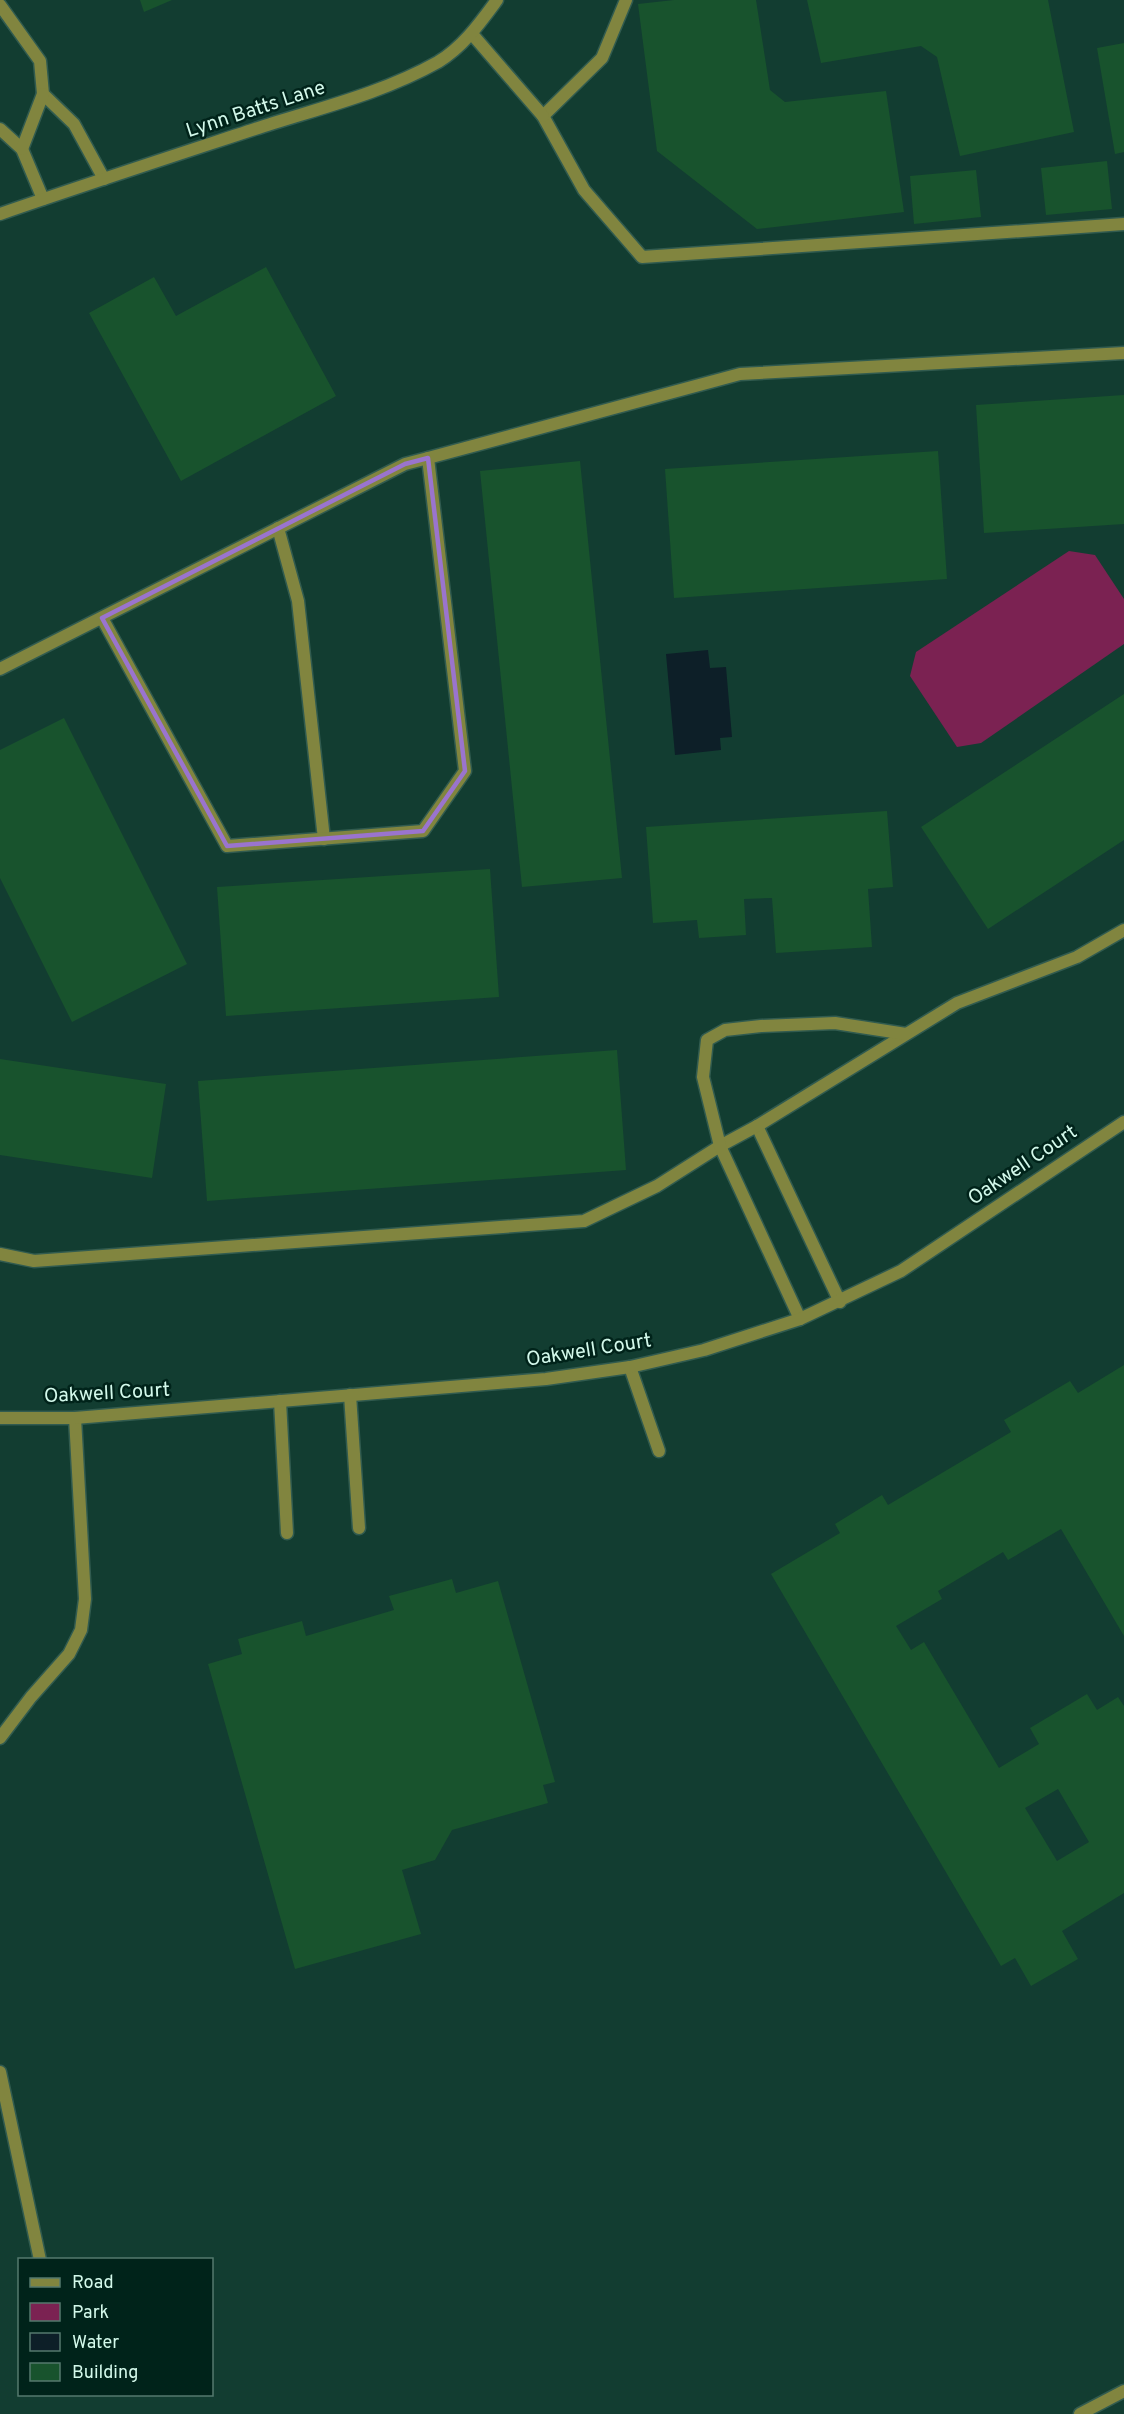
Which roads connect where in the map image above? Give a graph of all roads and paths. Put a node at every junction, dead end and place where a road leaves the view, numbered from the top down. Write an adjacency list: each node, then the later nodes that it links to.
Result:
1 (497, 0): 4 (street, Lynn Batts Lane)
2 (626, 0): 6 (street)
3 (0, 4): 5 (street)
4 (472, 34): 6 (street); 9 (street, Lynn Batts Lane)
5 (43, 94): 8 (street); 9 (street)
6 (543, 116): 12 (street)
7 (0, 129): 8 (street)
8 (22, 148): 10 (street)
9 (104, 179): 10 (street, Lynn Batts Lane)
10 (43, 199): 11 (street, Lynn Batts Lane)
11 (0, 214)
12 (1124, 224)
13 (1124, 353): 14 (street)
14 (428, 458): 15 (street); 18 (street)
15 (278, 528): 16 (street); 18 (street)
16 (102, 618): 17 (street); 18 (street)
17 (0, 669)
18 (324, 839)
19 (1124, 930): 20 (street)
20 (906, 1034): 22 (street); 23 (street)
21 (1124, 1122): 25 (street, Oakwell Court)
22 (757, 1126): 23 (street); 25 (street)
23 (720, 1146): 24 (street); 26 (street)
24 (0, 1254)
25 (840, 1302): 26 (street, Oakwell Court)
26 (800, 1319): 27 (street, Oakwell Court)
27 (630, 1367): 28 (street, Oakwell Court); 32 (street)
28 (350, 1395): 29 (street, Oakwell Court); 33 (street)
29 (280, 1401): 31 (street, Oakwell Court); 34 (street)
30 (0, 1418): 31 (street, Oakwell Court)
31 (75, 1418): 35 (street)
32 (659, 1451)
33 (359, 1528)
34 (287, 1533)
35 (0, 1738)
36 (0, 2072): 37 (street)
37 (40, 2258)
38 (1124, 2391): 39 (street)
39 (1080, 2414)

